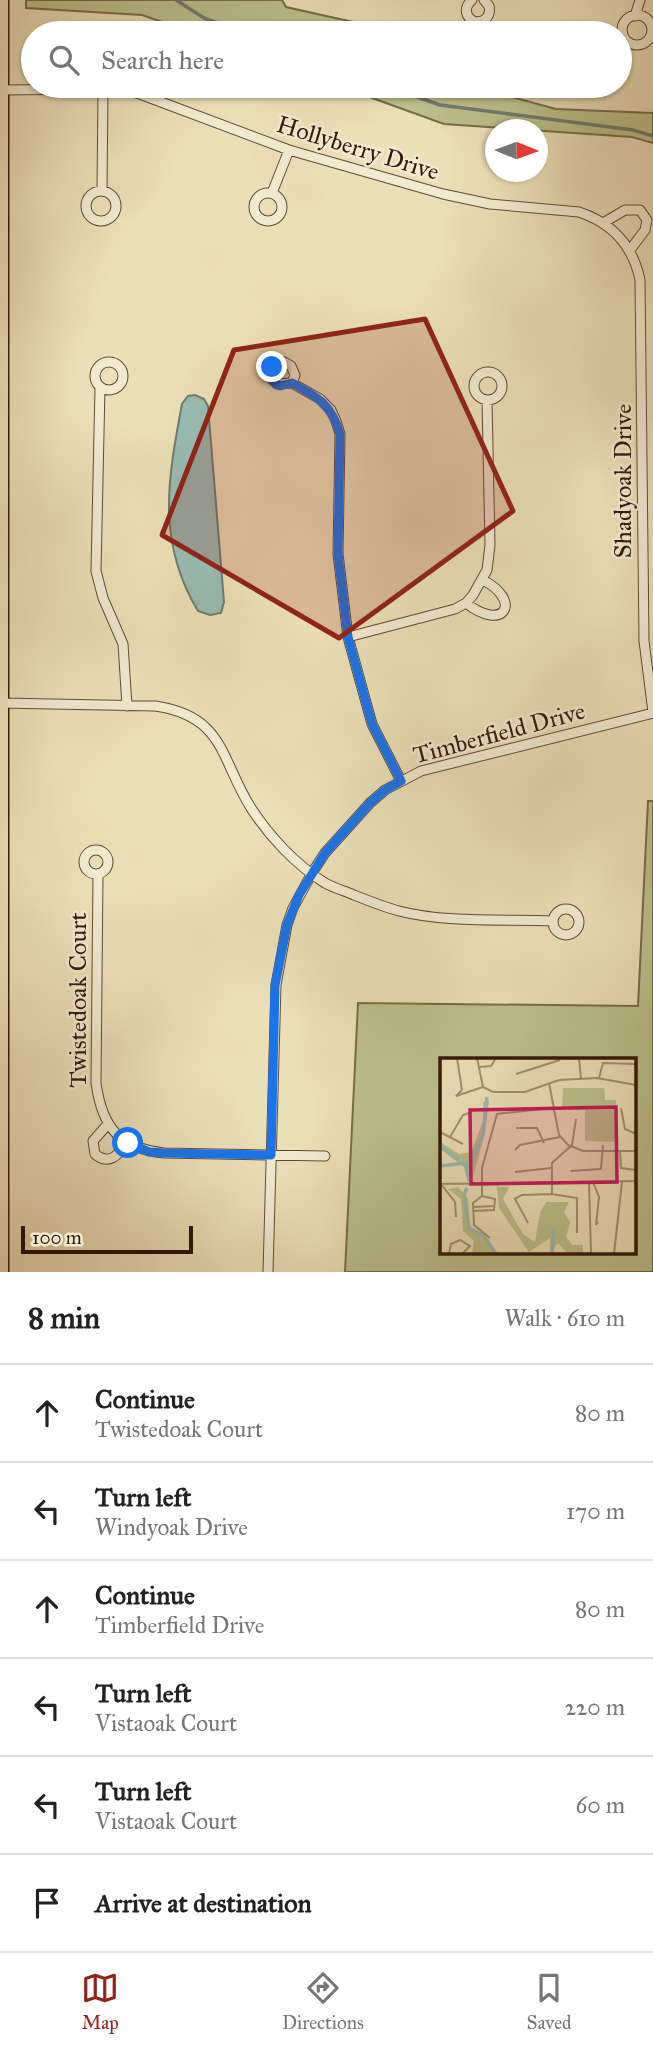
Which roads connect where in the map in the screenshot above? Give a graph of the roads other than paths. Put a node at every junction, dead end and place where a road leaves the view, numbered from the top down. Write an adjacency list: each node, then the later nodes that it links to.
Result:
1 (1, 0): 8 (main road)
2 (472, 0): 6 (street)
3 (484, 0): 7 (street)
4 (640, 0): 5 (street)
5 (635, 16)
6 (474, 21)
7 (480, 21)
8 (1, 90): 9 (street, Hollyberry Drive); 24 (main road)
9 (21, 90)
10 (103, 98): 13 (street)
11 (153, 98): 12 (street, Hollyberry Drive)
12 (289, 150): 14 (street); 15 (street, Hollyberry Drive)
13 (102, 191)
14 (272, 193)
15 (603, 223): 16 (street, Hollyberry Drive); 17 (street)
16 (620, 237): 17 (street, Shadyoak Drive)
17 (630, 250): 26 (street, Shadyoak Drive)
18 (292, 383): 23 (street)
19 (100, 387): 25 (street)
20 (487, 400): 21 (street)
21 (484, 580): 22 (street); 22 (street)
22 (466, 604): 23 (street)
23 (348, 637): 27 (street)
24 (0, 703): 25 (street); 31 (main road)
25 (127, 706): 28 (street)
26 (653, 712): 27 (street, Timberfield Drive)
27 (401, 781): 28 (street, Timberfield Drive)
28 (312, 873): 30 (street); 35 (street, Timberfield Drive)
29 (97, 874): 33 (street, Twistedoak Court)
30 (553, 922)
31 (0, 1026): 32 (main road)
32 (1, 1061): 37 (main road)
33 (108, 1124): 34 (street, Twistedoak Court); 34 (street)
34 (128, 1143): 35 (street, Twistedoak Court)
35 (271, 1155): 36 (street, Twistedoak Court); 38 (street, Timberfield Drive)
36 (325, 1156)
37 (1, 1272)
38 (268, 1272)

